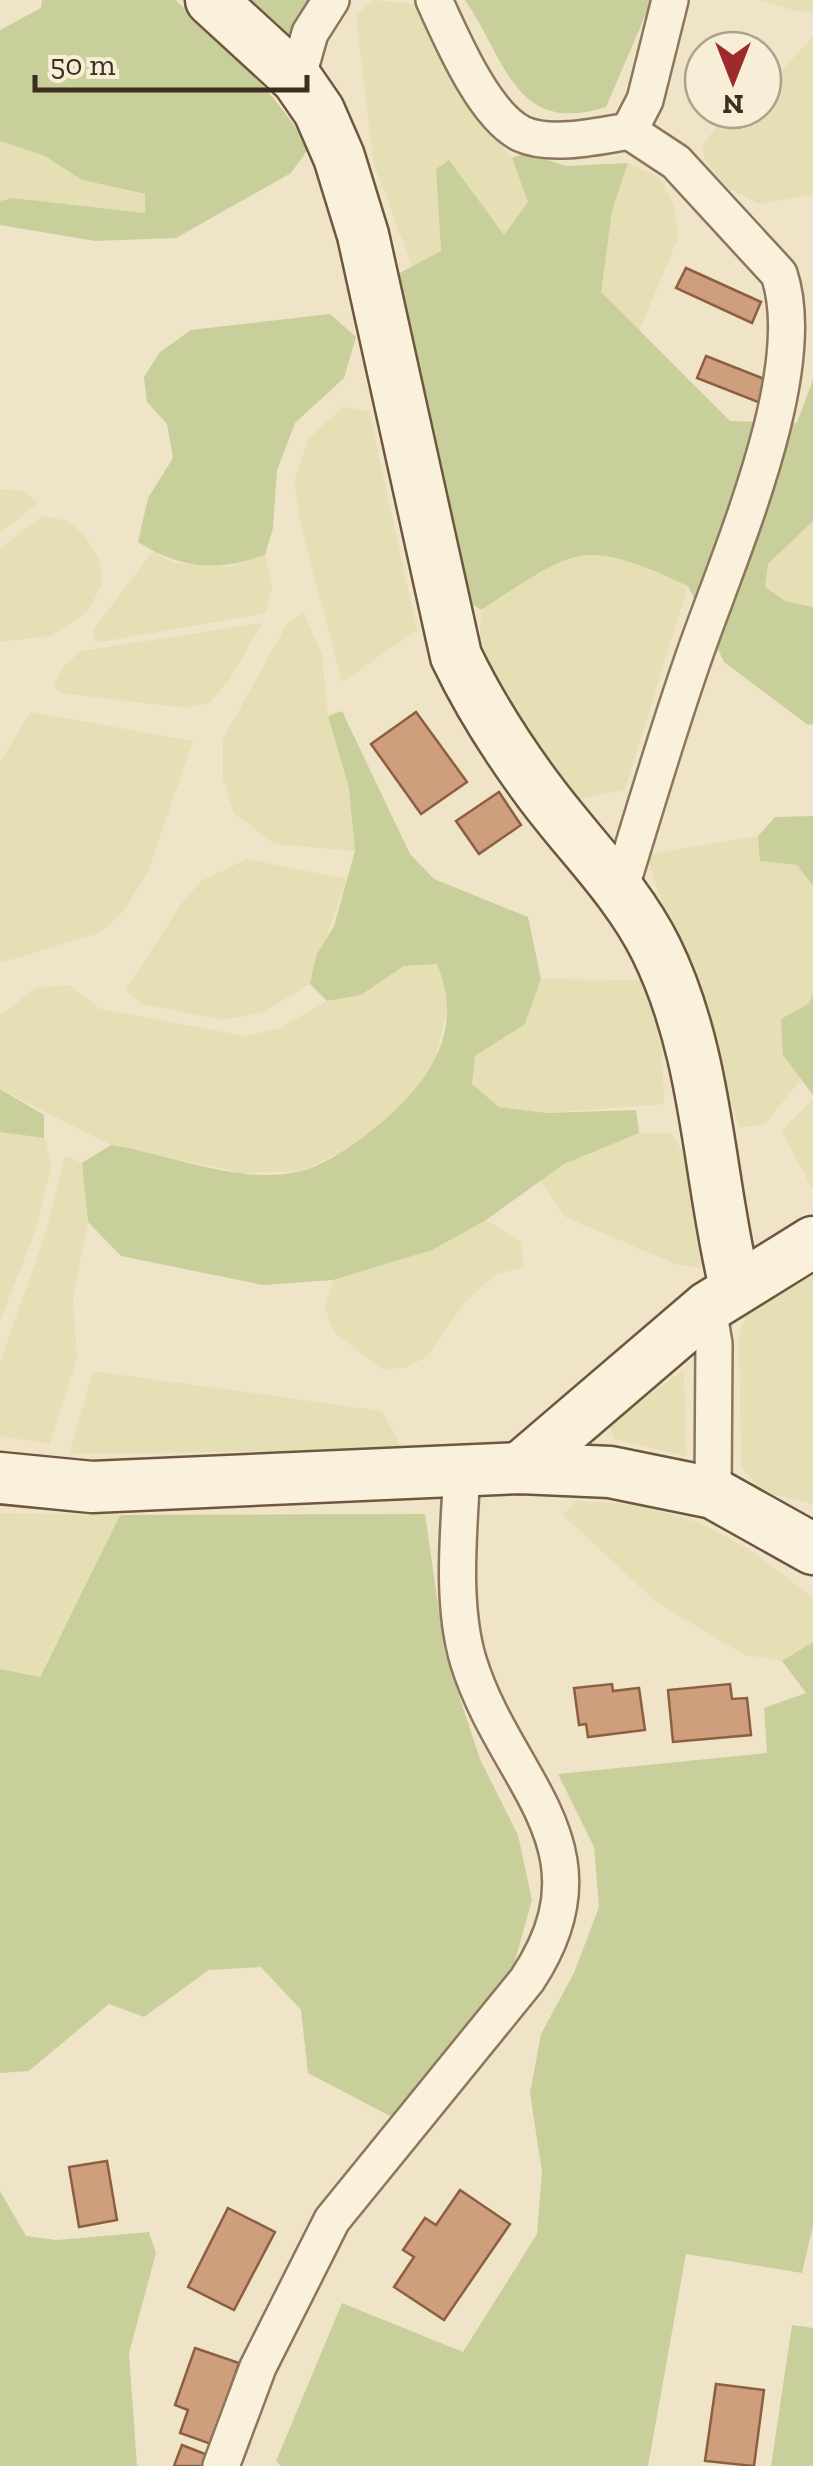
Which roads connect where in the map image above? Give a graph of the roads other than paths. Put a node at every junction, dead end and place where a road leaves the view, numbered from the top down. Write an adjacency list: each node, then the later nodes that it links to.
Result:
1 (211, 0): 5 (street)
2 (331, 0): 5 (street)
3 (434, 0): 6 (street)
4 (670, 0): 6 (street)
5 (296, 79): 7 (street)
6 (629, 131): 7 (street)
7 (620, 890): 9 (street)
8 (813, 1242): 9 (street)
9 (722, 1297): 10 (street); 13 (street)
10 (520, 1468): 11 (street); 13 (street)
11 (462, 1470): 12 (street); 15 (street)
12 (0, 1478)
13 (713, 1493): 14 (street)
14 (813, 1549)
15 (221, 2466)

